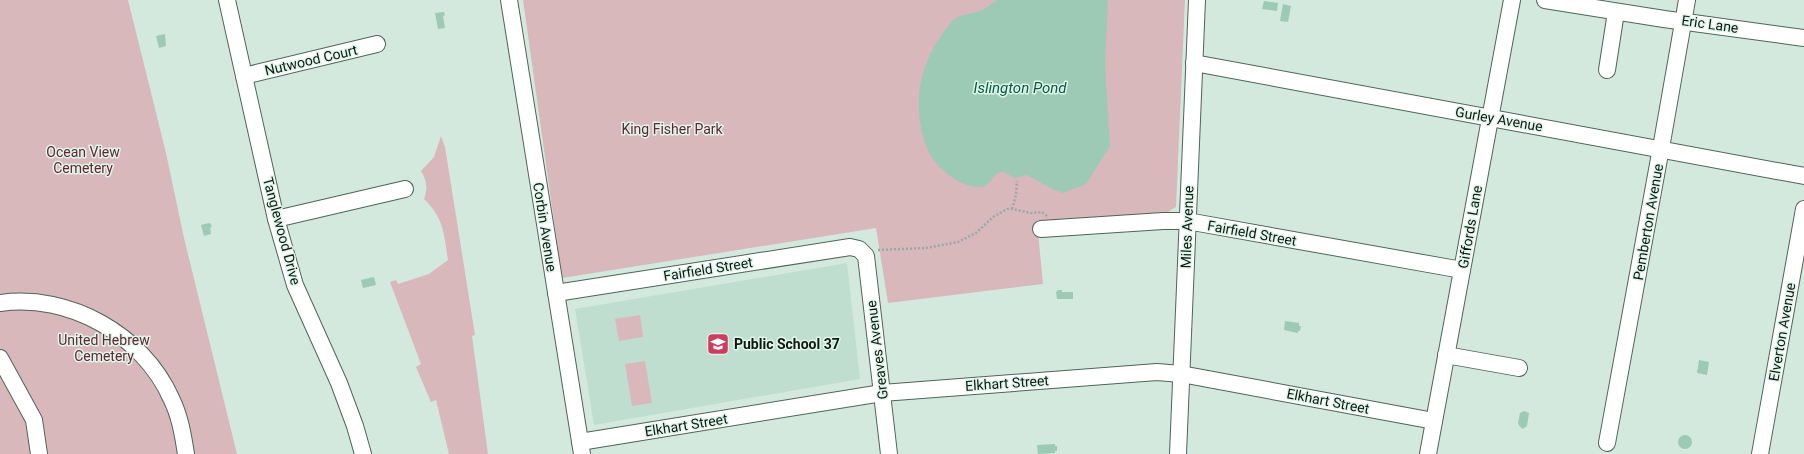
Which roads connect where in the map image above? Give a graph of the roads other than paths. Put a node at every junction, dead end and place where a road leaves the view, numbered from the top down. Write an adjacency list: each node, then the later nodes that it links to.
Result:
1 (227, 0): 13 (street, Tanglewood Drive)
2 (509, 0): 24 (street, Corbin Avenue)
3 (1197, 0): 11 (street, Miles Avenue)
4 (1512, 0): 14 (street, Giffords Lane)
5 (1545, 0): 7 (street, Eric Lane)
6 (1686, 0): 8 (street, Pemberton Avenue)
7 (1616, 12): 8 (street, Eric Lane); 12 (street)
8 (1683, 20): 9 (street, Eric Lane); 15 (street, Pemberton Avenue)
9 (1804, 38)
10 (377, 44): 13 (street, Nutwood Court)
11 (1194, 63): 14 (street, Gurley Avenue); 20 (street, Miles Avenue)
12 (1607, 70)
13 (244, 76): 19 (street, Tanglewood Drive)
14 (1490, 117): 15 (street, Gurley Avenue); 23 (street, Giffords Lane)
15 (1661, 148): 16 (street, Gurley Avenue); 32 (street, Pemberton Avenue)
16 (1804, 176)
17 (404, 189): 19 (street)
18 (1804, 209): 40 (street, Elverton Avenue)
19 (276, 219): 36 (street, Tanglewood Drive)
20 (1187, 221): 21 (street, Fairfield Street); 23 (street, Fairfield Street); 29 (street, Miles Avenue)
21 (1044, 229)
22 (861, 251): 24 (street, Fairfield Street); 30 (street, Greaves Avenue)
23 (1462, 270): 26 (street, Giffords Lane)
24 (556, 293): 33 (street, Corbin Avenue)
25 (0, 303): 35 (street)
26 (1446, 355): 28 (street); 31 (street, Giffords Lane)
27 (0, 358): 34 (street)
28 (1519, 368)
29 (1181, 374): 30 (street, Elkhart Street); 31 (street, Elkhart Street); 38 (street, Miles Avenue)
30 (882, 393): 33 (street, Elkhart Street); 37 (street, Greaves Avenue)
31 (1434, 421): 39 (street, Giffords Lane)
32 (1607, 443)
33 (581, 448)
34 (39, 454)
35 (186, 454)
36 (363, 454)
37 (889, 454)
38 (1178, 454)
39 (1428, 454)
40 (1760, 454)

